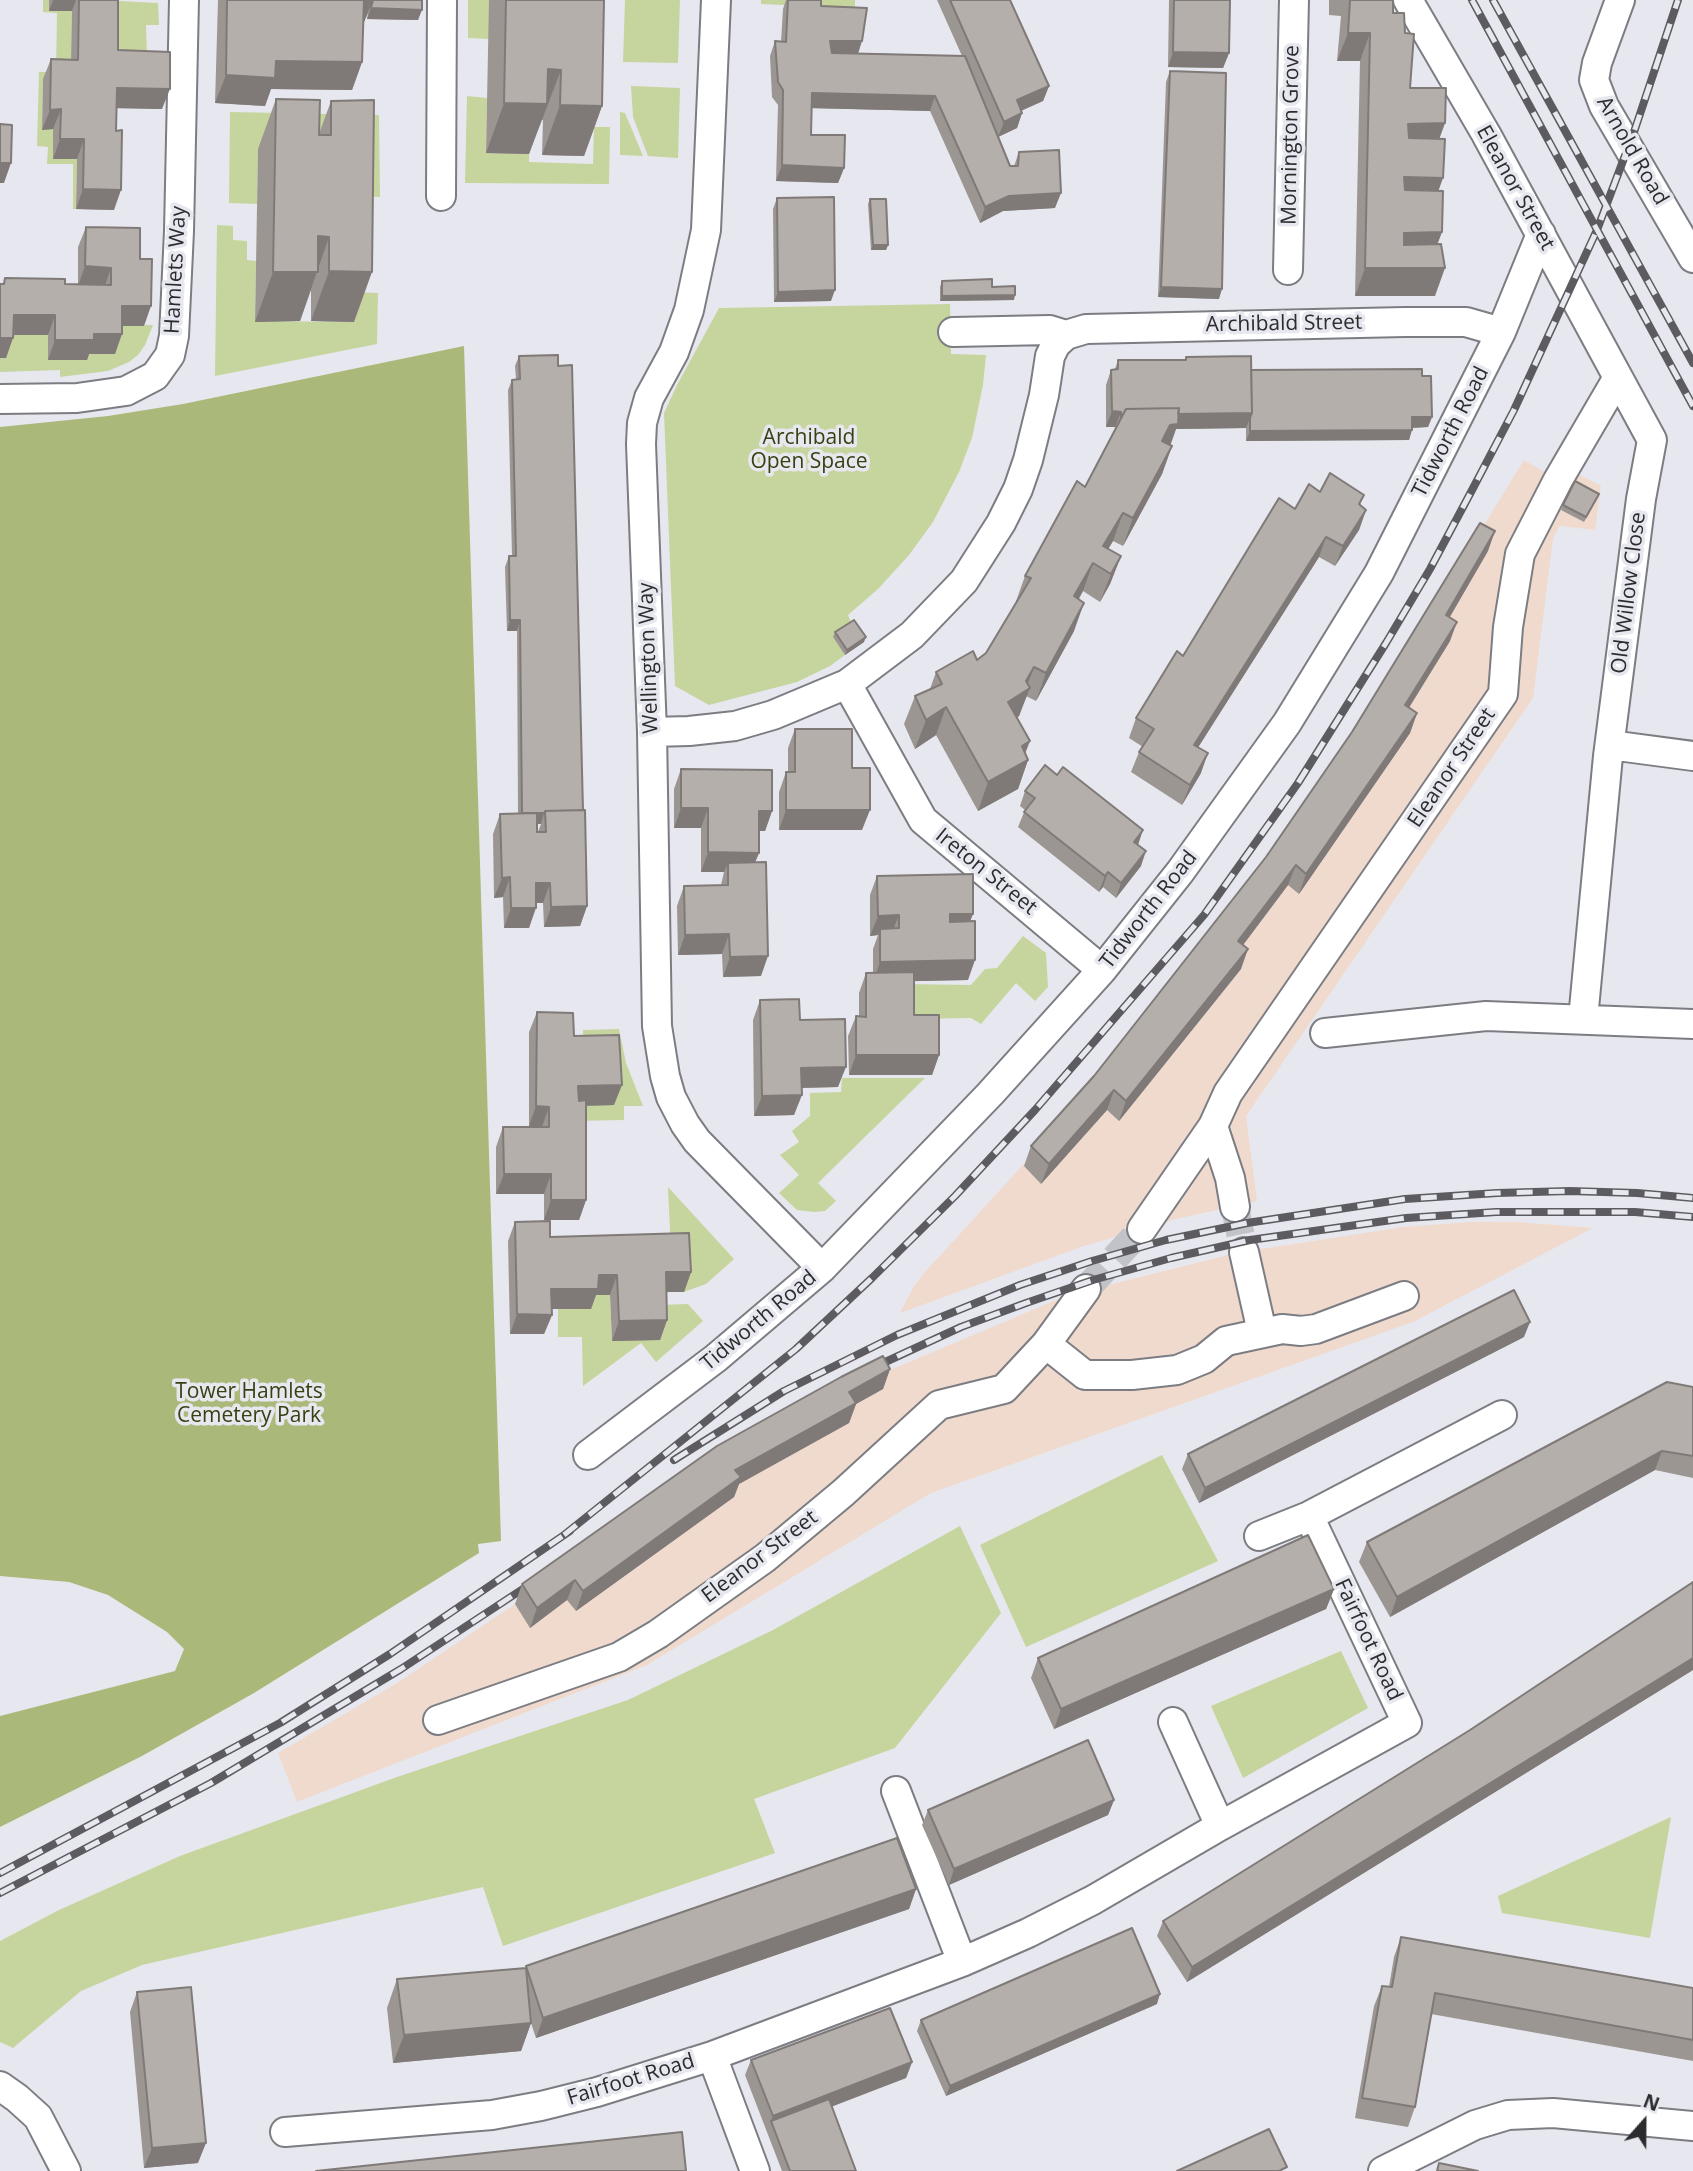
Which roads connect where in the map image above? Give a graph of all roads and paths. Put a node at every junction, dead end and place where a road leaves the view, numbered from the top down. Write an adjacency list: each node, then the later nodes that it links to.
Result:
1 (184, 0): 15 (street, Hamlets Way)
2 (442, 0): 7 (street)
3 (716, 0): 18 (street, Wellington Way)
4 (1294, 0): 10 (street, Mornington Grove)
5 (1408, 0): 8 (street, Eleanor Street)
6 (1620, 0): 9 (street, Arnold Road)
7 (441, 196)
8 (1541, 234): 12 (street, Tidworth Road); 14 (street, Eleanor Street)
9 (1693, 258)
10 (1288, 270)
11 (953, 332): 13 (street, Archibald Street)
12 (1501, 332): 13 (street, Archibald Street); 21 (street, Tidworth Road)
13 (1066, 335): 17 (street)
14 (1617, 379): 16 (street, Eleanor Street); 25 (street, Eleanor Street)
15 (0, 399)
16 (1652, 440): 19 (street, Old Willow Close)
17 (847, 684): 18 (street); 21 (street, Ireton Street)
18 (652, 732): 29 (street, Wellington Way)
19 (1610, 745): 20 (street); 22 (street, Old Willow Close)
20 (1693, 756)
21 (1102, 970): 29 (street, Tidworth Road)
22 (1583, 1019): 23 (street); 24 (street)
23 (1693, 1024)
24 (1325, 1033)
25 (1213, 1126): 26 (street); 27 (street, Eleanor Street)
26 (1235, 1207)
27 (1142, 1229)
28 (1244, 1252): 32 (street)
29 (822, 1268): 35 (street, Tidworth Road)
30 (1086, 1289): 33 (street, Eleanor Street)
31 (1404, 1296): 32 (street)
32 (1262, 1332): 33 (street)
33 (1046, 1344): 38 (street, Eleanor Street)
34 (1502, 1415): 36 (street)
35 (588, 1455)
36 (1310, 1516): 37 (street); 41 (street, Fairfoot Road)
37 (1259, 1536)
38 (439, 1720)
39 (1173, 1722): 41 (street)
40 (896, 1791): 42 (street)
41 (1220, 1826): 42 (street, Fairfoot Road)
42 (962, 1962): 43 (street, Fairfoot Road)
43 (712, 2056): 46 (street, Fairfoot Road); 48 (street)
44 (0, 2086): 47 (street)
45 (1693, 2126): 49 (street)
46 (285, 2132)
47 (66, 2171)
48 (755, 2171)
49 (1383, 2171)

